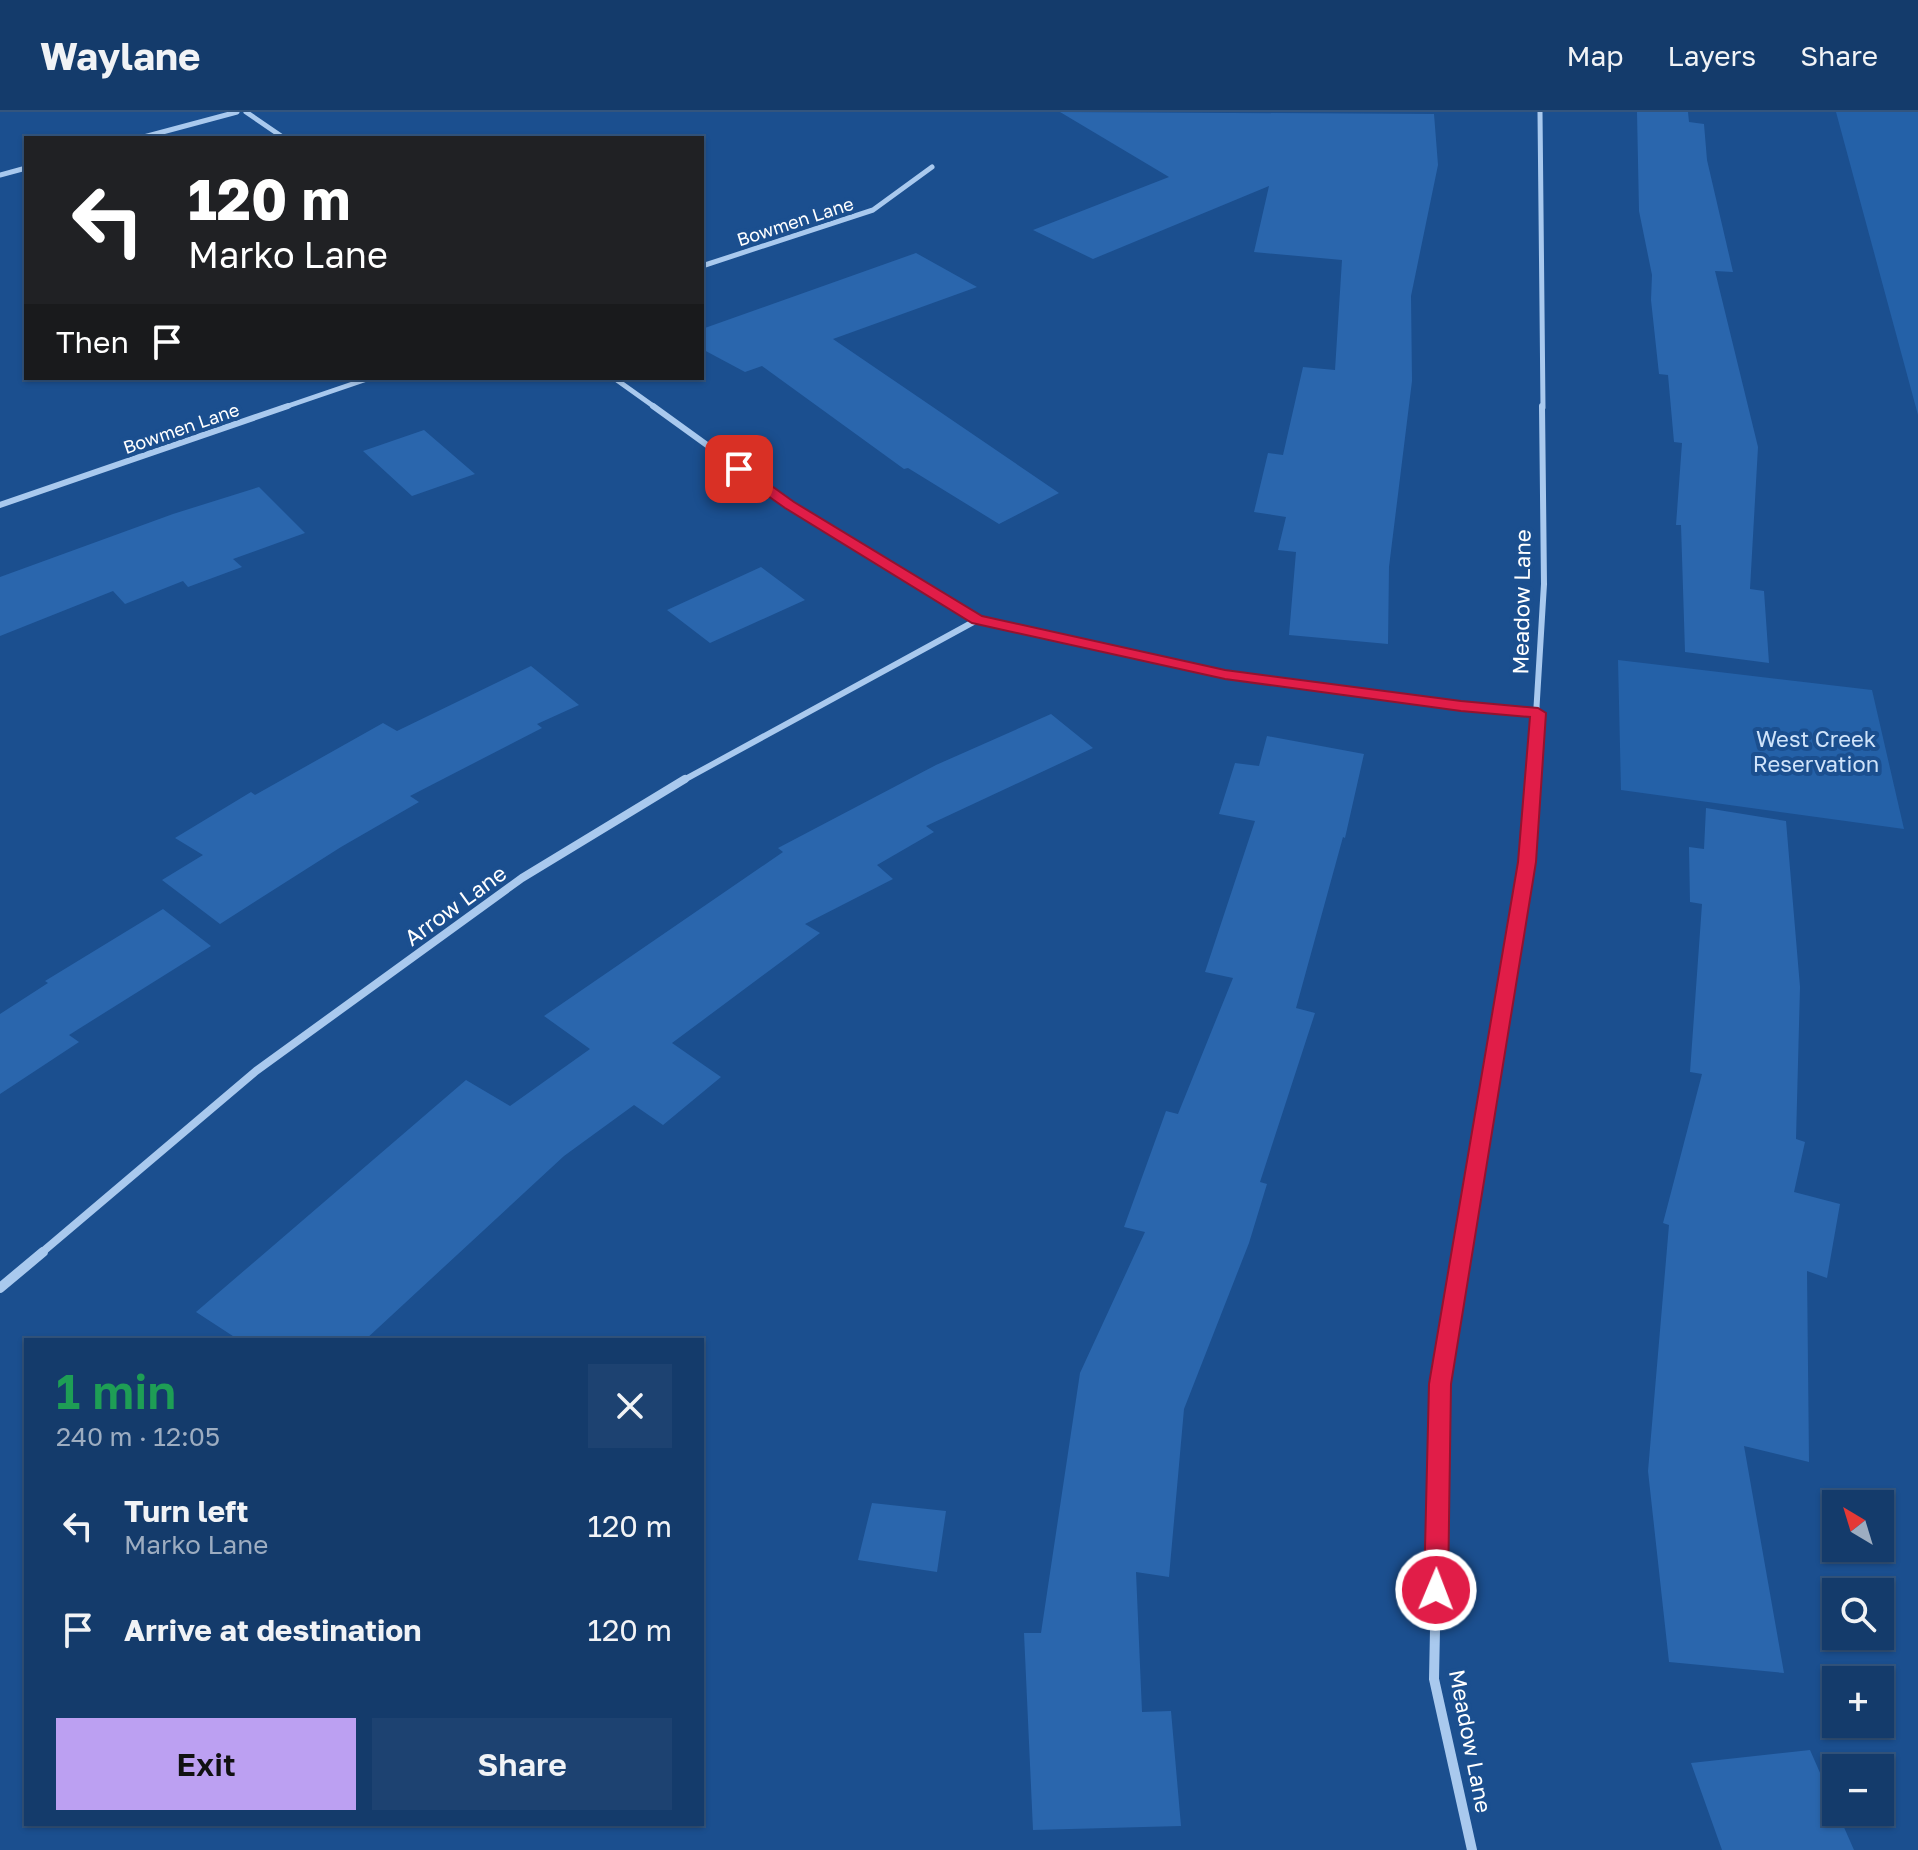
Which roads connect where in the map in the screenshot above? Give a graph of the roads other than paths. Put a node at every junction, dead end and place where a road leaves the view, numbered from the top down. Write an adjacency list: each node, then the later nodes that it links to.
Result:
1 (237, 112): 4 (street)
2 (246, 112): 5 (street)
3 (1540, 112): 14 (street, Meadow Lane)
4 (147, 136)
5 (281, 136)
6 (932, 167): 9 (street, Bowmen Lane)
7 (24, 169): 8 (street)
8 (0, 175)
9 (704, 265)
10 (364, 380): 12 (street, Bowmen Lane)
11 (617, 380): 13 (street)
12 (0, 505)
13 (977, 620): 14 (street); 15 (street, Arrow Lane)
14 (1538, 713): 16 (street, Meadow Lane)
15 (0, 1288)
16 (1472, 1850)

